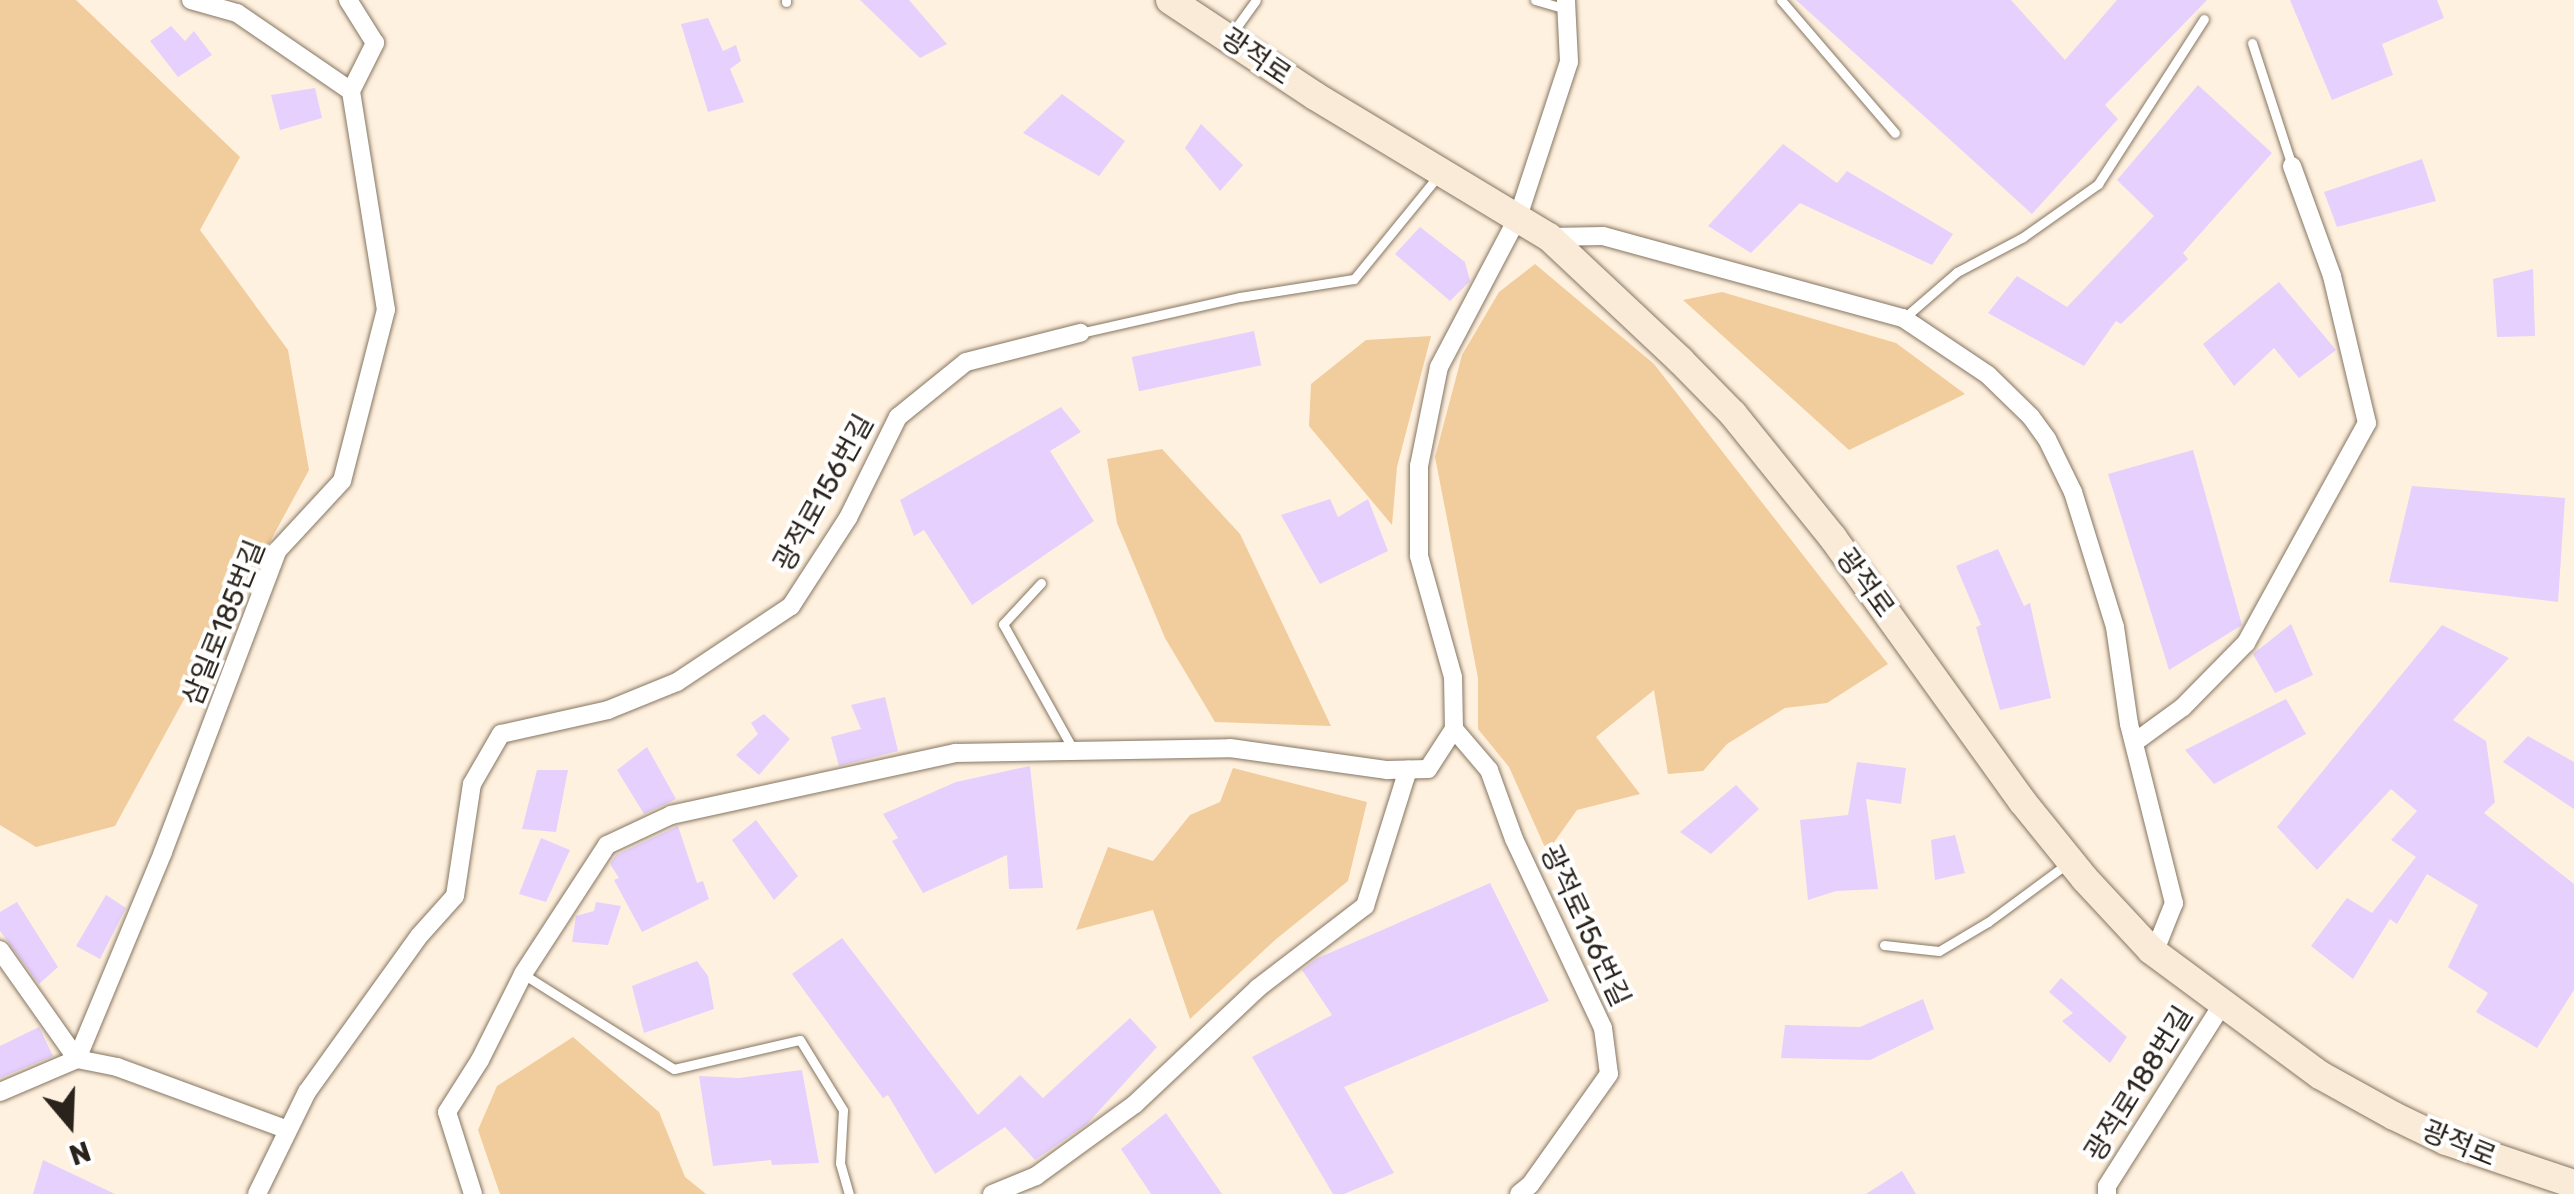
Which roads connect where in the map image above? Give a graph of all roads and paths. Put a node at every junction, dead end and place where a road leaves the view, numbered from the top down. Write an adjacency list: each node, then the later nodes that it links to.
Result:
1 (192, 0): 11 (street)
2 (348, 0): 11 (street)
3 (1170, 0): 9 (main road, 광적로)
4 (1256, 0): 9 (lane)
5 (1535, 0): 7 (lane)
6 (1780, 0): 12 (lane)
7 (1567, 4): 15 (street)
8 (2204, 19): 17 (lane)
9 (1228, 38): 14 (main road, 광적로)
10 (2252, 44): 13 (lane)
11 (351, 92): 30 (street, 삼일로185번길)
12 (1895, 133)
13 (2292, 166): 21 (street)
14 (1442, 171): 15 (main road, 광적로); 18 (lane)
15 (1518, 217): 16 (main road, 광적로); 20 (street)
16 (1549, 236): 17 (street); 24 (main road, 광적로)
17 (1903, 318): 21 (street)
18 (1080, 333): 32 (street, 광적로156번길)
19 (1041, 583): 22 (lane)
20 (1454, 729): 23 (street); 38 (street, 광적로156번길)
21 (2134, 742): 27 (street)
22 (1074, 752): 23 (street); 28 (street)
23 (1408, 770): 37 (street)
24 (2070, 861): 25 (lane); 27 (main road, 광적로)
25 (1884, 945)
26 (0, 950): 30 (street)
27 (2154, 953): 29 (main road, 광적로)
28 (523, 974): 35 (street); 36 (lane)
29 (2222, 1005): 33 (main road, 광적로); 39 (street, 광적로188번길)
30 (77, 1059): 31 (street); 32 (street)
31 (0, 1092)
32 (288, 1130): 34 (street, 광적로156번길)
33 (2574, 1184)
34 (257, 1194)
35 (473, 1194)
36 (848, 1194)
37 (992, 1194)
38 (1518, 1194)
39 (2107, 1194)

